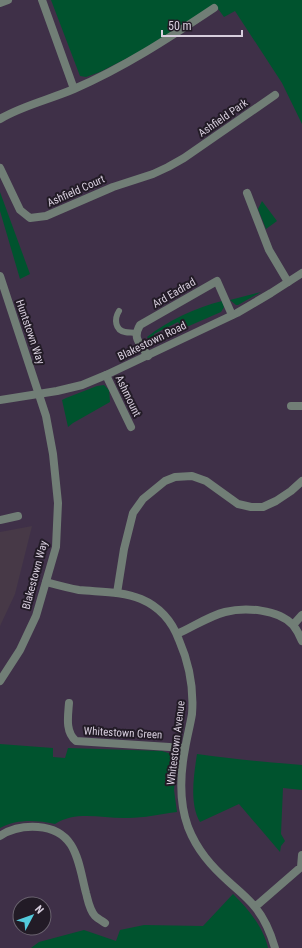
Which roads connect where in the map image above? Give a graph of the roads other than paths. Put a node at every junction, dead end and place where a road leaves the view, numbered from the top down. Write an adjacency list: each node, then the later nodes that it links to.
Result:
1 (8, 0): 3 (street)
2 (42, 0): 5 (street)
3 (0, 3)
4 (214, 8): 5 (street)
5 (74, 89): 7 (street)
6 (275, 95): 8 (street, Ashfield Park)
7 (0, 119)
8 (184, 158): 9 (street, Ashfield Court)
9 (0, 168)
10 (247, 193): 13 (street)
11 (302, 273): 13 (street, Blakestown Road)
12 (0, 276): 19 (street, Huntstown Way)
13 (288, 282): 15 (street, Blakestown Road)
14 (119, 311): 16 (lane)
15 (232, 315): 16 (street, Ard Eadrad); 17 (street, Blakestown Road)
16 (136, 333): 17 (street)
17 (148, 356): 18 (street, Blakestown Road)
18 (106, 375): 19 (street, Blakestown Road); 23 (street, Ashmount)
19 (39, 394): 20 (street, Blakestown Road); 27 (street, Blakestown Way)
20 (0, 400)
21 (291, 406): 22 (street)
22 (302, 406)
23 (131, 427)
24 (302, 481): 28 (street)
25 (18, 516): 26 (street)
26 (0, 520)
27 (46, 582): 28 (street, Whitestown Avenue); 33 (street, Blakestown Way)
28 (117, 593): 31 (street, Whitestown Avenue)
29 (302, 615): 30 (street)
30 (293, 625): 31 (street); 32 (street)
31 (177, 634): 35 (street, Whitestown Avenue)
32 (302, 641)
33 (0, 681)
34 (69, 703): 35 (street, Whitestown Green)
35 (185, 748): 38 (street, Whitestown Avenue)
36 (0, 836): 39 (street)
37 (302, 855): 38 (street)
38 (255, 907): 40 (street, Whitestown Avenue)
39 (105, 923)
40 (275, 948)

